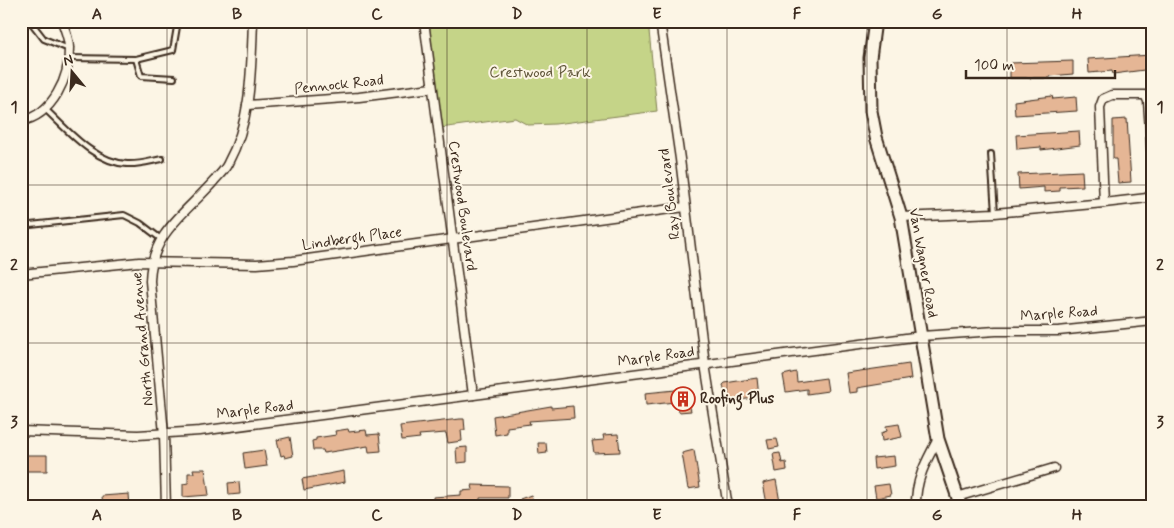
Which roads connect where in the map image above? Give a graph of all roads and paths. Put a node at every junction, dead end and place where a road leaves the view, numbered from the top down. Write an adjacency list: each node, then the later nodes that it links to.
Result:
1 (30, 21): 8 (lane)
2 (62, 21): 8 (street)
3 (178, 21): 10 (lane)
4 (253, 21): 13 (street, North Grand Avenue)
5 (424, 21): 12 (street, Crestwood Boulevard)
6 (660, 21): 22 (street, Ray Boulevard)
7 (876, 21): 24 (street, Van Wagner Road)
8 (69, 49): 9 (street)
9 (69, 58): 10 (lane); 14 (street)
10 (136, 59): 11 (lane)
11 (174, 78)
12 (432, 88): 13 (street, Pennock Road); 27 (street, Crestwood Boulevard)
13 (247, 105): 26 (street, North Grand Avenue)
14 (44, 108): 15 (street); 17 (lane)
15 (21, 121)
16 (991, 154): 23 (lane)
17 (162, 159)
18 (1153, 174): 21 (street)
19 (1153, 185): 20 (street)
20 (1150, 198): 21 (street)
21 (1104, 203): 23 (street)
22 (685, 207): 27 (street, Lindbergh Place); 32 (street, Ray Boulevard)
23 (995, 213): 24 (street)
24 (901, 217): 31 (street, Van Wagner Road)
25 (21, 226): 26 (lane)
26 (161, 239): 28 (street, North Grand Avenue)
27 (452, 239): 28 (street, Lindbergh Place); 33 (street, Crestwood Boulevard)
28 (151, 262): 29 (street, Lindbergh Place); 35 (street, North Grand Avenue)
29 (21, 274)
30 (1153, 321): 31 (street, Marple Road)
31 (921, 336): 32 (street, Marple Road); 36 (street, Van Wagner Road)
32 (705, 364): 33 (street, Marple Road); 40 (street, Ray Boulevard)
33 (473, 395): 35 (street, Marple Road)
34 (21, 431): 35 (street, Marple Road)
35 (164, 434): 39 (street, North Grand Avenue)
36 (938, 439): 38 (street, Van Wagner Road); 41 (street)
37 (1054, 468): 38 (street)
38 (959, 502)
39 (166, 507)
40 (728, 507)
41 (916, 507)

